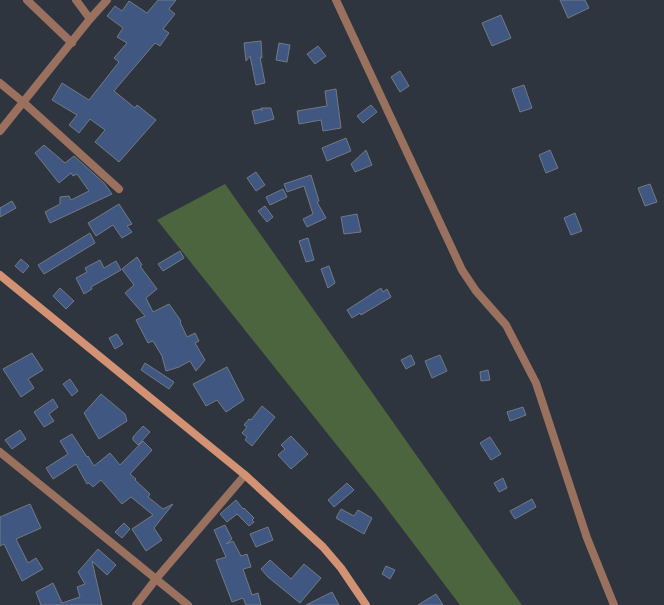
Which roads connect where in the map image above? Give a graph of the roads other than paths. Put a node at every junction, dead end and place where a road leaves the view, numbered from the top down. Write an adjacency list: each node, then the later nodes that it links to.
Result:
1 (27, 0): 6 (street)
2 (76, 0): 5 (street)
3 (107, 0): 5 (street)
4 (336, 0): 18 (street)
5 (90, 19): 6 (street)
6 (72, 43): 8 (street)
7 (0, 83): 8 (street)
8 (23, 102): 9 (street); 10 (street)
9 (0, 131)
10 (119, 189)
11 (0, 275): 13 (street)
12 (0, 452): 14 (street)
13 (245, 474): 14 (street); 17 (street)
14 (156, 579): 15 (street); 16 (street)
15 (136, 605)
16 (188, 605)
17 (366, 605)
18 (614, 605)

